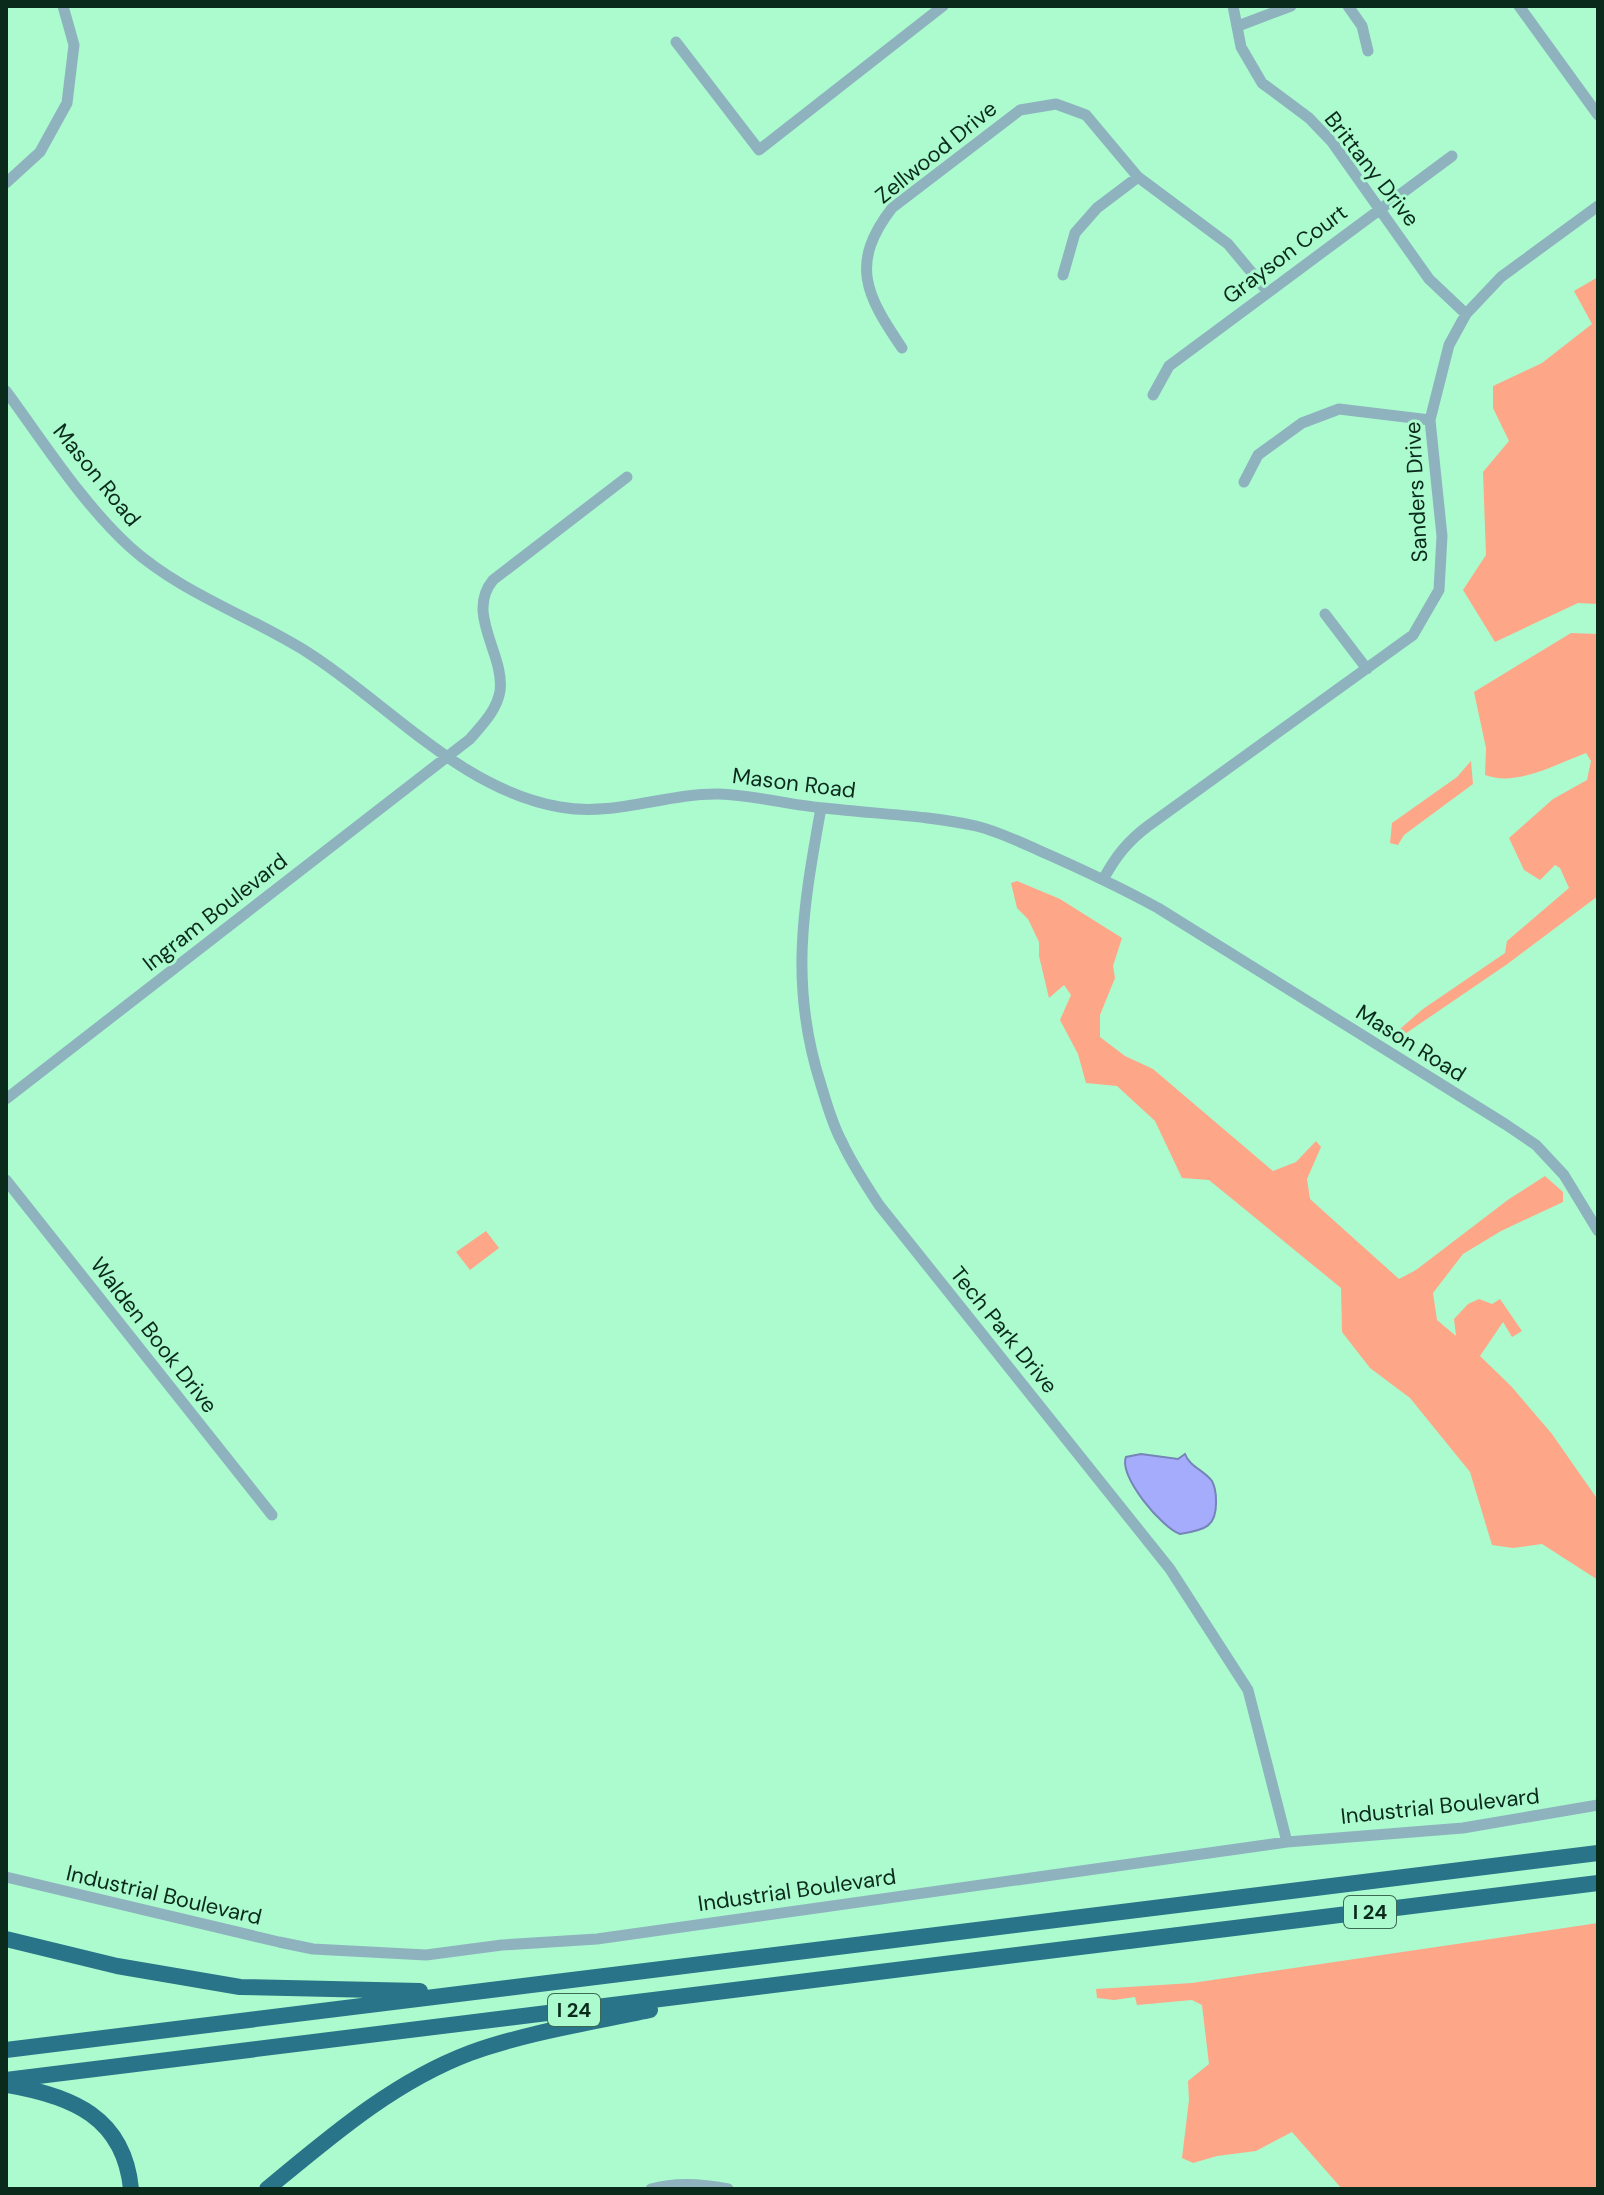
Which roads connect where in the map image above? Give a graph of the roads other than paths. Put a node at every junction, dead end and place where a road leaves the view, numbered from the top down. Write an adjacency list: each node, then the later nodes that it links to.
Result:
1 (63, 6): 13 (street)
2 (943, 6): 8 (street)
3 (1233, 6): 7 (street, Brittany Drive)
4 (1291, 6): 7 (street)
5 (1348, 6): 9 (street)
6 (1519, 6): 10 (street)
7 (1238, 26): 15 (street, Brittany Drive)
8 (676, 42)
9 (1368, 51)
10 (1598, 115)
11 (1452, 156): 15 (street, Grayson Court)
12 (1138, 177): 16 (street); 17 (street, Zellwood Drive); 19 (street, Zellwood Drive)
13 (6, 183)
14 (1598, 206): 18 (street, Sanders Drive)
15 (1380, 208): 17 (street, Grayson Court); 18 (street, Brittany Drive)
16 (1063, 275)
17 (1268, 292): 21 (street, Grayson Court)
18 (1466, 314): 22 (street, Sanders Drive)
19 (902, 348)
20 (6, 391): 27 (street, Mason Road)
21 (1153, 395)
22 (1430, 420): 24 (street); 26 (street, Sanders Drive)
23 (627, 477): 27 (street, Ingram Boulevard)
24 (1244, 482)
25 (1325, 614): 26 (street)
26 (1367, 669): 29 (street, Sanders Drive)
27 (449, 757): 28 (street, Mason Road); 30 (street, Ingram Boulevard)
28 (821, 808): 29 (street, Mason Road); 35 (street, Tech Park Drive)
29 (1104, 878): 32 (street, Mason Road)
30 (6, 1099)
31 (6, 1180): 33 (street, Walden Book Drive)
32 (1598, 1231)
33 (272, 1515)
34 (1598, 1805): 35 (street, Industrial Boulevard)
35 (1287, 1842): 37 (street, Industrial Boulevard)
36 (1598, 1853): 41 (highway, I 24)
37 (6, 1877)
38 (1598, 1883): 40 (highway, I 24)
39 (6, 1939): 41 (highway)
40 (744, 1990): 43 (highway, I 24); 45 (highway)
41 (477, 1992): 42 (highway, I 24)
42 (6, 2050)
43 (6, 2082): 44 (highway)
44 (131, 2189)
45 (267, 2189)
46 (651, 2189): 47 (street)
47 (728, 2189)

